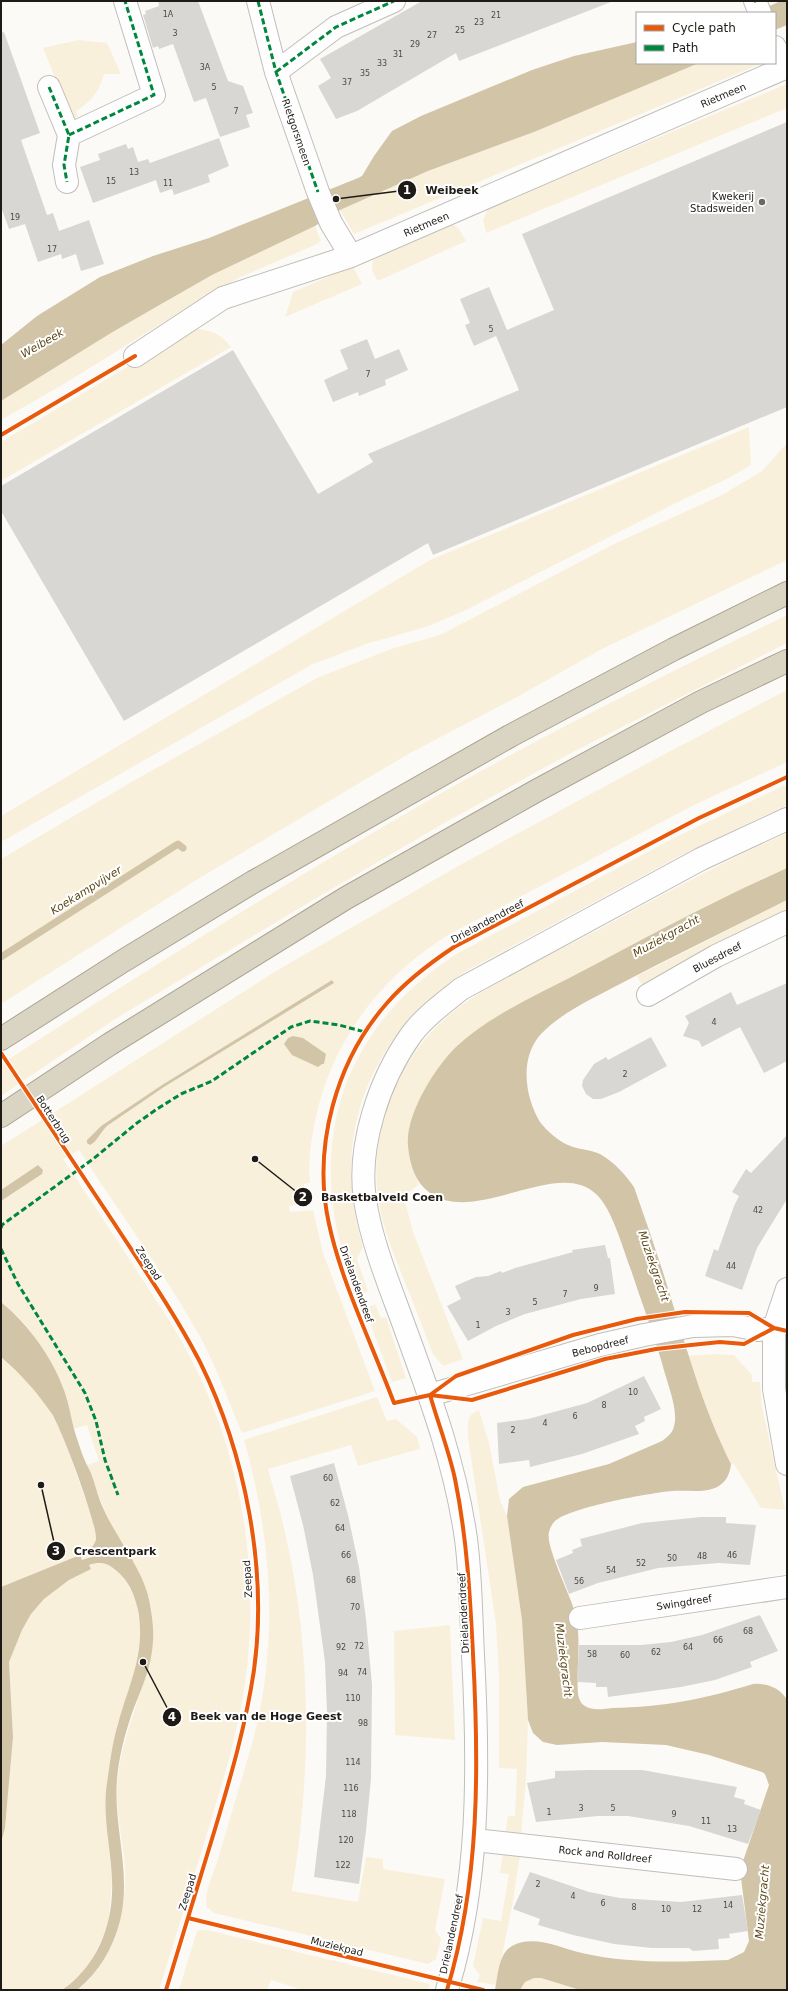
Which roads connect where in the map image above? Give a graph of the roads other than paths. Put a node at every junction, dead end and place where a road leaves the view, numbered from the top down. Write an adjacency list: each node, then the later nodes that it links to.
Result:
1 (125, 1): 8 (street)
2 (258, 1): 6 (street, Rietgorsmeen)
3 (394, 1): 6 (street)
4 (776, 49): 5 (street)
5 (786, 68): 10 (street, Rietmeen)
6 (276, 72): 10 (street, Rietgorsmeen)
7 (49, 87): 8 (street)
8 (69, 135): 9 (street)
9 (67, 182)
10 (351, 256): 11 (street, Rietmeen)
11 (135, 356)
12 (787, 593): 17 (highway)
13 (787, 661): 18 (highway)
14 (787, 819): 21 (street, Drielandendreef)
15 (787, 922): 16 (street, Bluesdreef)
16 (648, 995)
17 (1, 1039)
18 (1, 1116)
19 (787, 1289): 20 (street)
20 (774, 1328): 21 (street, Bebopdreef); 22 (street)
21 (430, 1395): 25 (street, Drielandendreef)
22 (787, 1464)
23 (787, 1587): 24 (street, Swingdreef)
24 (580, 1618)
25 (475, 1840): 26 (street, Rock and Rolldreef); 27 (street, Drielandendreef)
26 (736, 1869)
27 (447, 1990)

